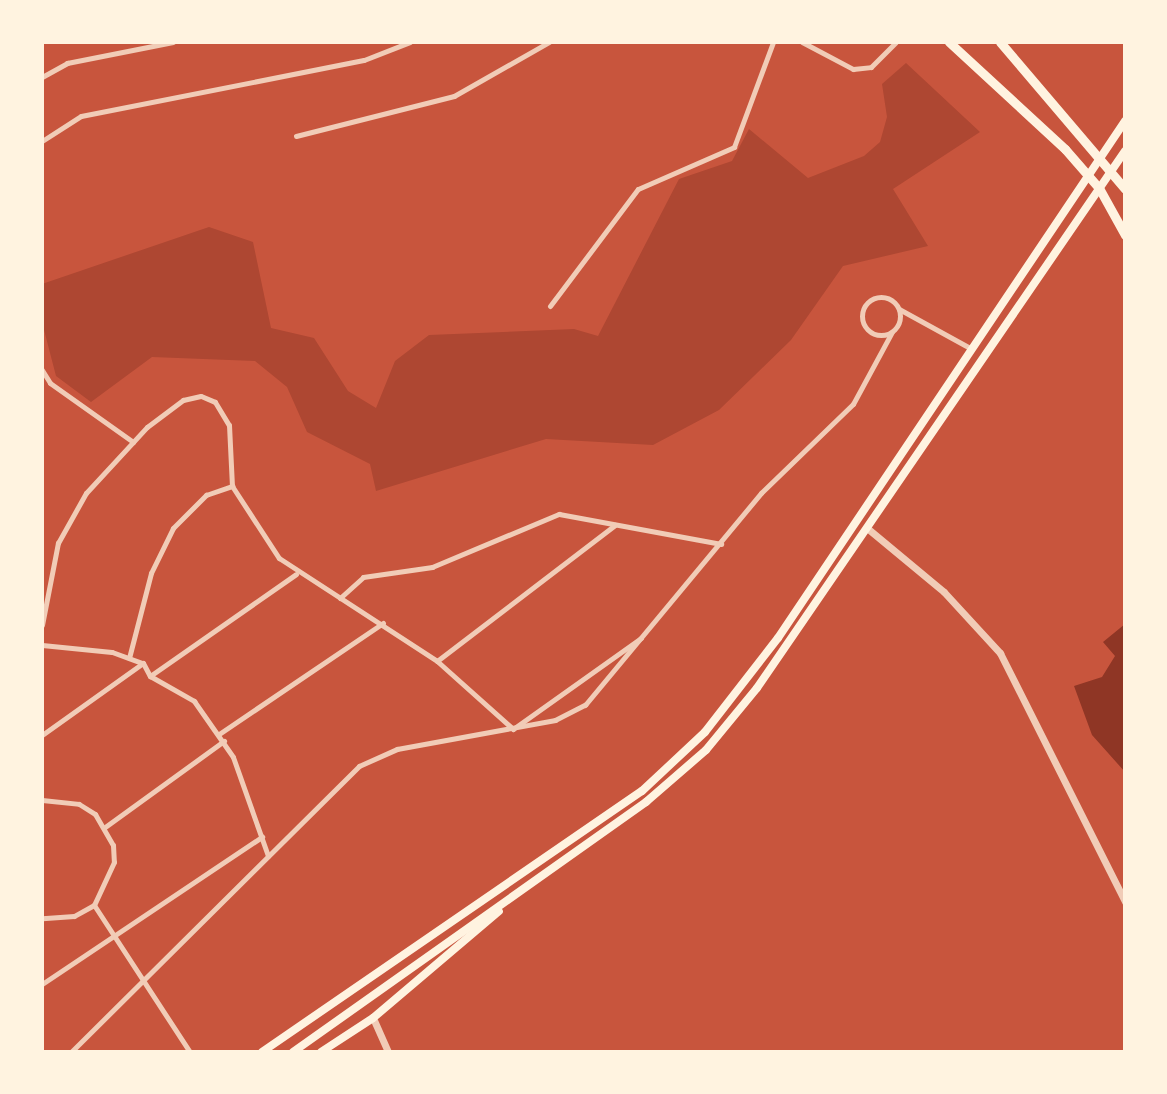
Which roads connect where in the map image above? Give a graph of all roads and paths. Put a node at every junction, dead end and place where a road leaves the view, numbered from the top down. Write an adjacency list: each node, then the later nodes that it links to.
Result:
1 (173, 42): 9 (street)
2 (410, 42): 13 (street)
3 (549, 42): 12 (street)
4 (773, 42): 21 (street)
5 (802, 42): 6 (street)
6 (896, 42)
7 (949, 42): 17 (main road)
8 (1000, 42): 15 (main road)
9 (152, 44): 10 (street)
10 (42, 77)
11 (1125, 121): 15 (main road)
12 (296, 136)
13 (42, 141)
14 (1125, 151): 16 (main road)
15 (1101, 155): 16 (main road); 17 (main road)
16 (1112, 169): 18 (main road); 19 (main road)
17 (1088, 174): 18 (main road); 24 (main road)
18 (1099, 188): 20 (main road); 29 (main road)
19 (1125, 189)
20 (1125, 234)
21 (550, 306)
22 (899, 309): 23 (street); 23 (street); 24 (street)
23 (892, 332): 30 (street)
24 (970, 348): 59 (main road)
25 (42, 370): 26 (street)
26 (133, 442): 27 (street); 34 (street)
27 (232, 486): 31 (street); 37 (street)
28 (615, 525): 30 (street); 32 (street); 38 (street)
29 (867, 528): 49 (main road); 50 (street)
30 (721, 544): 35 (street)
31 (296, 574): 32 (street); 40 (street)
32 (340, 598): 33 (street)
33 (383, 624): 38 (street); 42 (street)
34 (42, 625)
35 (647, 634): 41 (street); 41 (street)
36 (42, 645): 37 (street)
37 (129, 658): 39 (street)
38 (437, 661): 41 (street)
39 (143, 663): 40 (street); 43 (street)
40 (150, 676): 42 (street)
41 (513, 729): 48 (street)
42 (219, 734): 44 (street)
43 (42, 735)
44 (224, 741): 46 (street); 47 (street)
45 (42, 800): 46 (street)
46 (106, 827): 51 (street)
47 (262, 837): 48 (street); 53 (street)
48 (268, 856): 54 (street)
49 (535, 880): 56 (main road); 60 (main road)
50 (1125, 902)
51 (93, 905): 52 (street); 53 (street)
52 (42, 918)
53 (114, 934): 54 (street); 55 (street)
54 (143, 980): 57 (street); 58 (street)
55 (42, 984)
56 (373, 1018): 61 (main road); 62 (street)
57 (71, 1052)
58 (190, 1052)
59 (262, 1052)
60 (293, 1052)
61 (321, 1052)
62 (388, 1052)

